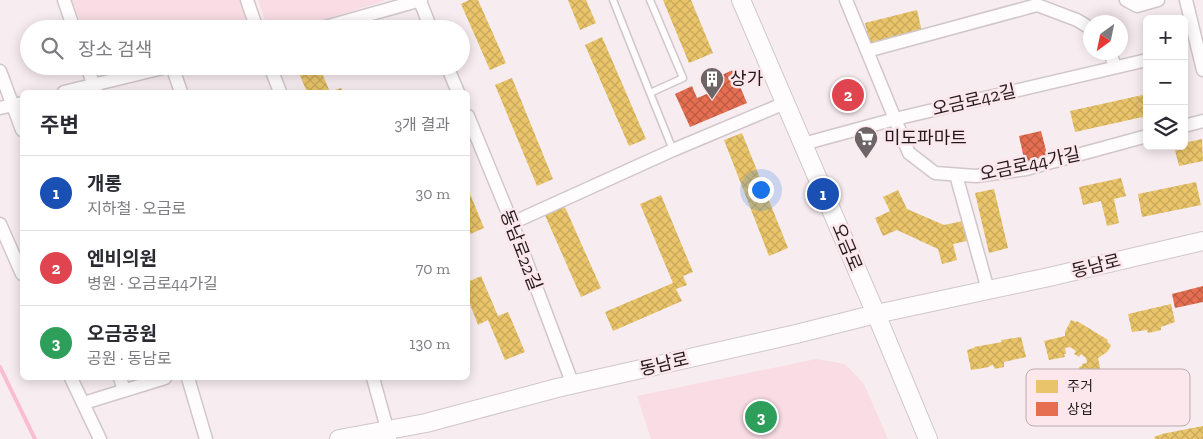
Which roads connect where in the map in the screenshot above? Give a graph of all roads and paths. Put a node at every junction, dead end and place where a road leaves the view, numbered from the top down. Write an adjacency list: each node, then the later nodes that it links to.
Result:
1 (64, 0): 12 (street)
2 (247, 0): 13 (street)
3 (420, 0): 14 (street); 15 (street)
4 (613, 0): 34 (lane)
5 (650, 0): 34 (lane)
6 (741, 0): 35 (main road, 오금로)
7 (846, 0): 19 (street, 오금로44가길)
8 (1126, 0): 9 (street)
9 (1158, 0)
10 (1186, 0): 17 (street)
11 (1036, 2): 16 (street); 19 (street)
12 (71, 20)
13 (254, 20)
14 (350, 20)
15 (428, 20)
16 (1083, 24)
17 (1198, 48): 18 (street); 23 (street)
18 (1188, 50)
19 (867, 51): 39 (street, 오금로44가길)
20 (1113, 60): 22 (street)
21 (1143, 61): 22 (street, 오금로42길)
22 (1115, 67): 39 (street, 오금로42길)
23 (1203, 70)
24 (0, 71): 36 (street)
25 (90, 75): 30 (street)
26 (141, 75): 30 (street)
27 (175, 75): 31 (street)
28 (273, 75): 32 (street)
29 (451, 75): 33 (street)
30 (94, 89)
31 (180, 90)
32 (279, 90)
33 (457, 90)
34 (650, 92): 45 (lane)
35 (785, 103): 44 (main road, 오금로); 45 (street)
36 (18, 104): 37 (street); 38 (street)
37 (0, 108)
38 (20, 117)
39 (895, 119): 44 (street, 오금로42길); 46 (street, 오금로44가길)
40 (470, 121): 47 (street, 동남로22길)
41 (1203, 121): 42 (street)
42 (1188, 125)
43 (1143, 137): 46 (street, 오금로44가길)
44 (803, 144): 52 (main road, 오금로)
45 (673, 150): 47 (street)
46 (956, 175): 51 (street)
47 (512, 223): 58 (street, 동남로22길)
48 (0, 224): 50 (street)
49 (1203, 241): 51 (main road, 동남로)
50 (20, 269)
51 (988, 290): 52 (main road, 동남로)
52 (876, 314): 58 (main road, 동남로); 65 (main road, 오금로)
53 (72, 380): 60 (street)
54 (121, 380): 59 (street)
55 (159, 380): 59 (street)
56 (189, 380): 63 (street)
57 (374, 380): 61 (street)
58 (572, 385): 61 (main road, 동남로)
59 (124, 390): 60 (street)
60 (84, 403): 62 (street)
61 (389, 434): 64 (main road, 동남로)
62 (100, 439)
63 (206, 439)
64 (339, 439)
65 (928, 439)

